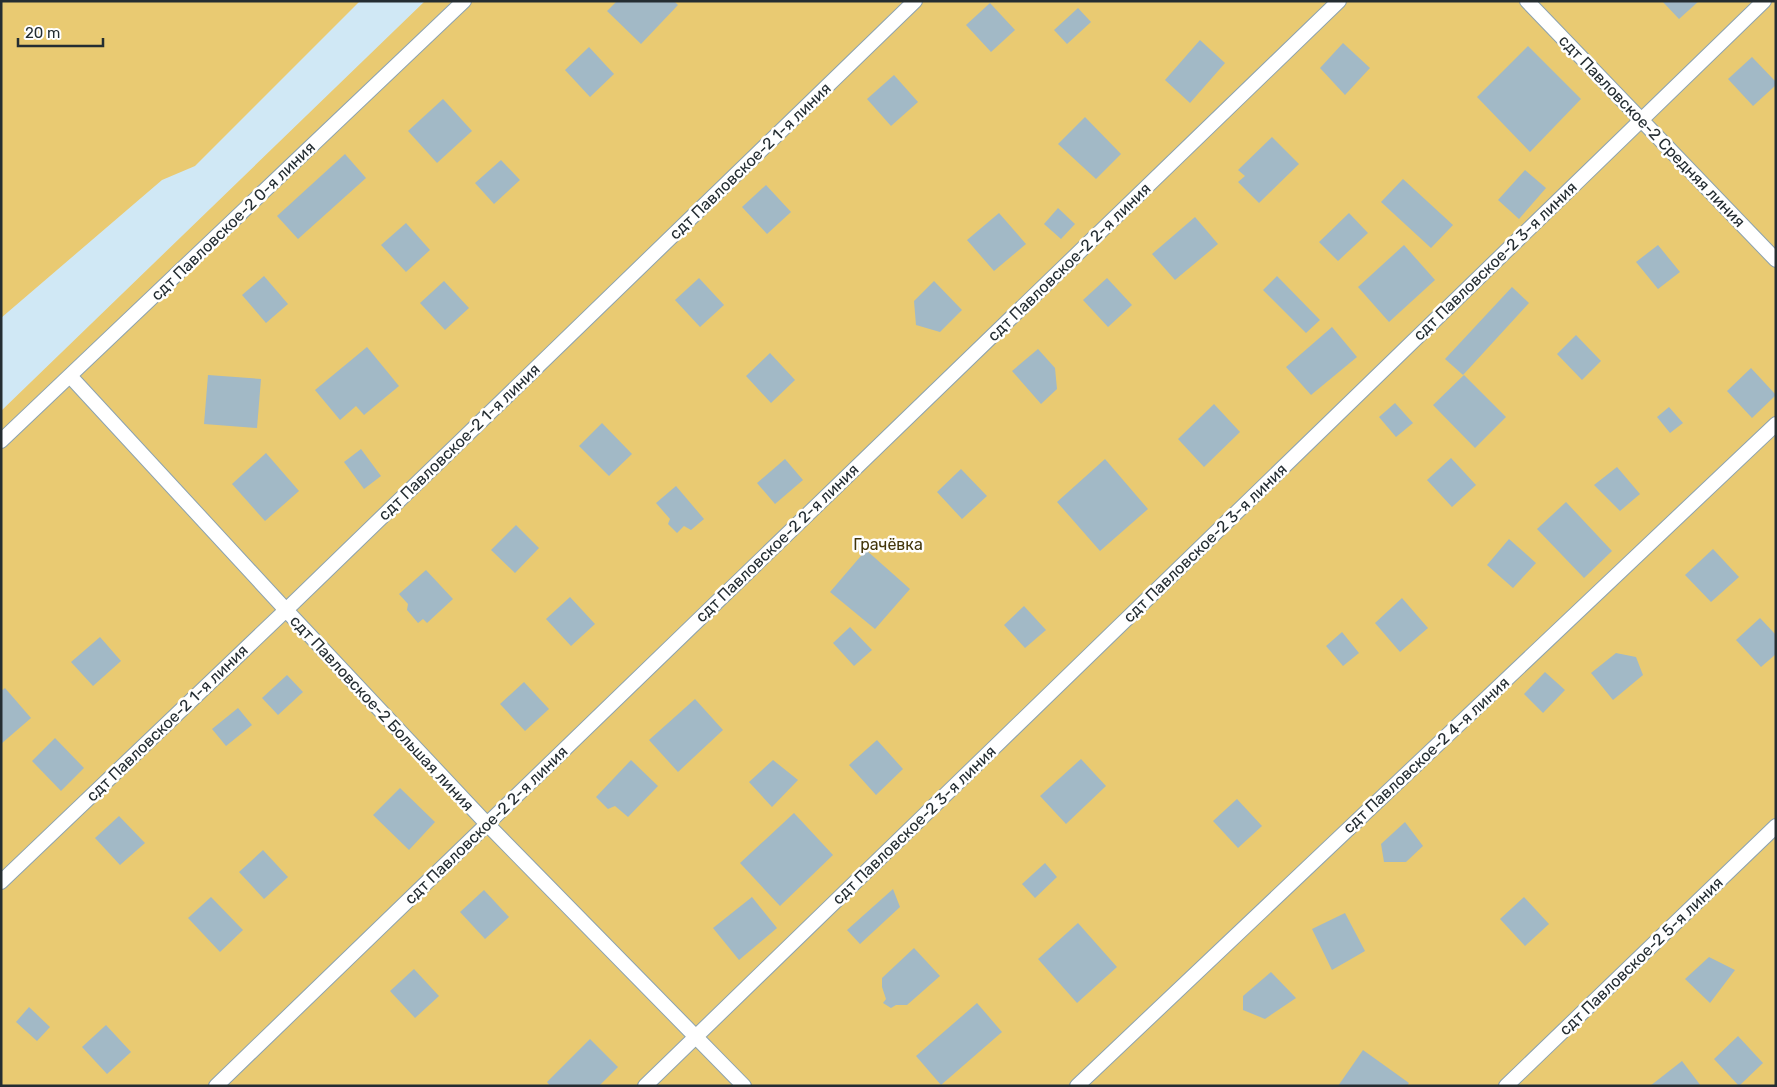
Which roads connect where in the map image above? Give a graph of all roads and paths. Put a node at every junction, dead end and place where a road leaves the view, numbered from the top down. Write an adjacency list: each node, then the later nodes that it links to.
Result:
1 (464, 1): 8 (lane, сдт Павловское-2 0-я линия)
2 (915, 1): 11 (lane, сдт Павловское-2 1-я линия)
3 (1339, 1): 12 (lane, сдт Павловское-2 2-я линия)
4 (1528, 1): 6 (lane, сдт Павловское-2 Средняя линия)
5 (1764, 1): 6 (lane, сдт Павловское-2 3-я линия)
6 (1641, 120): 7 (lane, сдт Павловское-2 Средняя линия); 15 (lane, сдт Павловское-2 3-я линия)
7 (1776, 260)
8 (70, 376): 10 (lane, сдт Павловское-2 0-я линия); 11 (lane, сдт Павловское-2 Большая линия)
9 (1776, 424): 19 (lane, сдт Павловское-2 4-я линия)
10 (1, 441)
11 (286, 610): 12 (lane, сдт Павловское-2 Большая линия); 14 (lane, сдт Павловское-2 1-я линия)
12 (486, 824): 15 (lane, сдт Павловское-2 Большая линия); 16 (lane, сдт Павловское-2 2-я линия)
13 (1776, 826): 20 (lane, сдт Павловское-2 5-я линия)
14 (1, 882)
15 (697, 1036): 17 (lane, сдт Павловское-2 3-я линия); 18 (lane, сдт Павловское-2 Большая линия)
16 (216, 1086)
17 (645, 1086)
18 (744, 1086)
19 (1077, 1086)
20 (1506, 1086)

